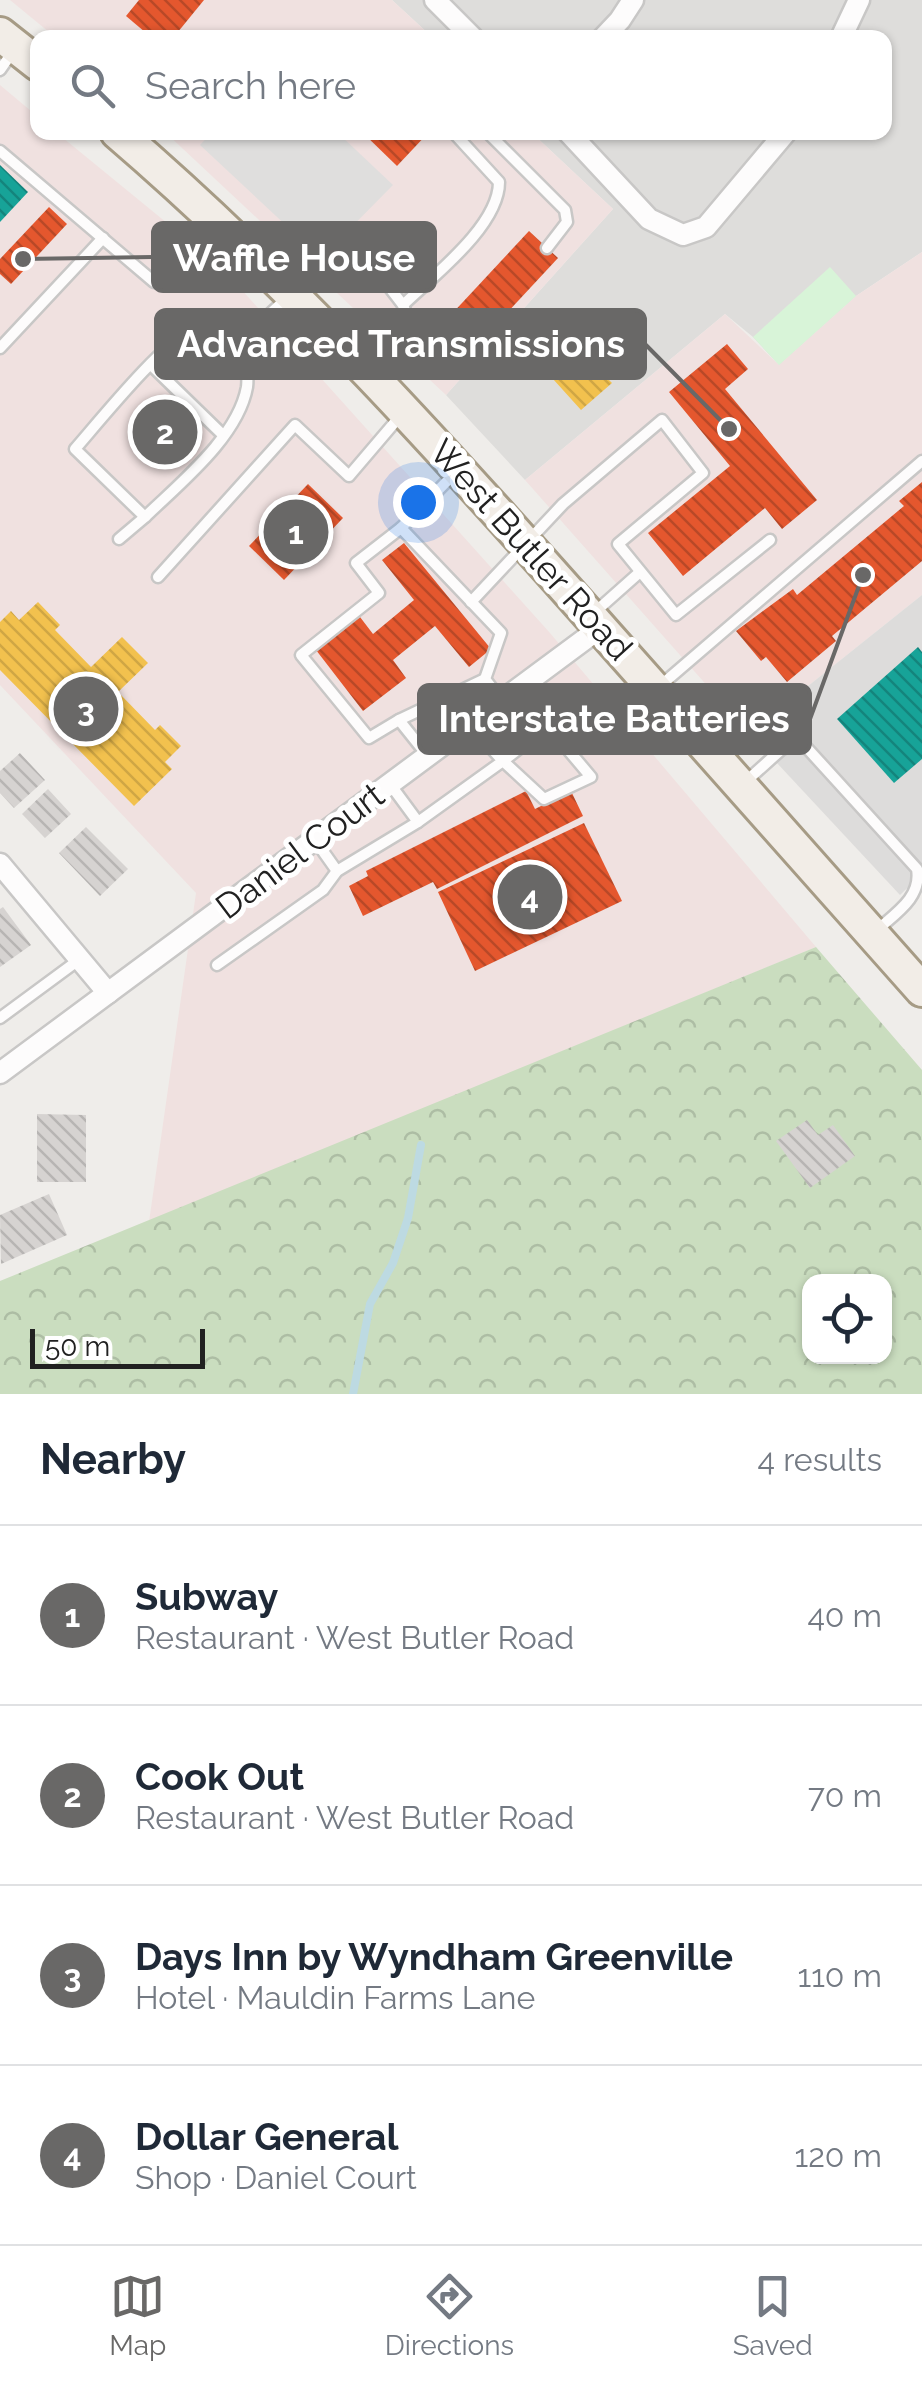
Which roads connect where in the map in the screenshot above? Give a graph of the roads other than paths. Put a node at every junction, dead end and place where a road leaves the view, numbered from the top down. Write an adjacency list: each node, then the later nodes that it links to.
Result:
1 (435, 0): 4 (street)
2 (632, 0): 5 (street)
3 (860, 0): 6 (street)
4 (465, 30)
5 (611, 30)
6 (845, 30)
7 (126, 140): 17 (main road, West Butler Road)
8 (460, 140): 18 (lane)
9 (495, 140): 15 (lane)
10 (576, 140): 11 (street)
11 (779, 140)
12 (0, 151): 13 (lane)
13 (102, 238): 16 (lane); 21 (lane)
14 (347, 240): 18 (lane)
15 (547, 248)
16 (154, 282)
17 (291, 294): 19 (lane); 23 (main road, West Butler Road)
18 (403, 305): 20 (lane)
19 (243, 339): 22 (lane); 24 (lane)
20 (451, 346)
21 (0, 348)
22 (151, 365): 24 (lane); 27 (lane)
23 (404, 410): 26 (main road, West Butler Road); 33 (lane)
24 (223, 435): 27 (lane)
25 (922, 461): 37 (lane)
26 (458, 469): 28 (lane); 31 (main road, West Butler Road)
27 (145, 517): 29 (lane)
28 (402, 528): 34 (lane); 39 (lane)
29 (120, 539)
30 (770, 540): 32 (lane)
31 (526, 541): 32 (lane); 34 (lane); 35 (main road, West Butler Road)
32 (640, 572): 35 (lane)
33 (158, 576)
34 (471, 602): 36 (lane)
35 (595, 622): 37 (main road, West Butler Road); 38 (street, Daniel Court)
36 (485, 680): 38 (lane); 39 (lane)
37 (656, 690): 44 (main road, West Butler Road)
38 (502, 701): 40 (street, Daniel Court)
39 (399, 720): 41 (lane)
40 (470, 725): 41 (street, Daniel Court); 42 (lane)
41 (428, 756): 43 (street, Daniel Court)
42 (502, 760): 42 (lane); 45 (lane)
43 (390, 784): 45 (lane); 46 (street, Daniel Court)
44 (741, 786): 49 (main road, West Butler Road); 49 (lane)
45 (418, 822): 48 (lane)
46 (314, 840): 48 (lane); 53 (street, Daniel Court)
47 (0, 864): 50 (street)
48 (337, 871): 51 (lane)
49 (873, 934): 52 (main road, West Butler Road)
50 (80, 959): 53 (street); 54 (lane)
51 (217, 966)
52 (922, 990)
53 (108, 993): 55 (street, Daniel Court)
54 (0, 1018)
55 (0, 1073)

